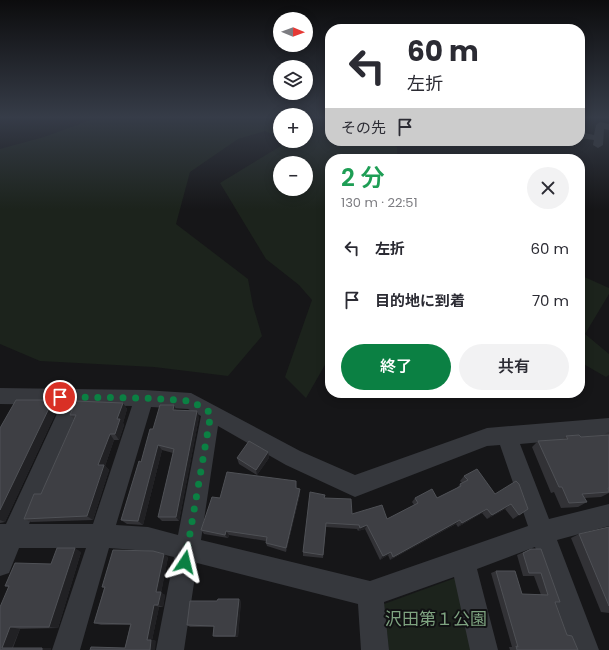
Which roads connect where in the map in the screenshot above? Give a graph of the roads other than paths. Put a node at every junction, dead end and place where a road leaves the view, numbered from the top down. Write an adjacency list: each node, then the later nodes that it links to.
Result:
1 (74, 398): 2 (street); 3 (street); 9 (street)
2 (144, 398): 4 (street); 10 (street)
3 (2, 399)
4 (211, 413): 6 (street); 11 (street)
5 (609, 427): 6 (street)
6 (507, 436): 8 (street)
7 (609, 515): 8 (street)
8 (543, 532): 12 (street); 19 (street)
9 (6, 536): 10 (street); 13 (street)
10 (101, 536): 11 (street); 15 (street)
11 (188, 548): 14 (street); 16 (street)
12 (463, 562): 14 (street); 18 (street)
13 (0, 564)
14 (370, 594): 17 (street)
15 (66, 650)
16 (170, 650)
17 (375, 650)
18 (484, 650)
19 (585, 650)

